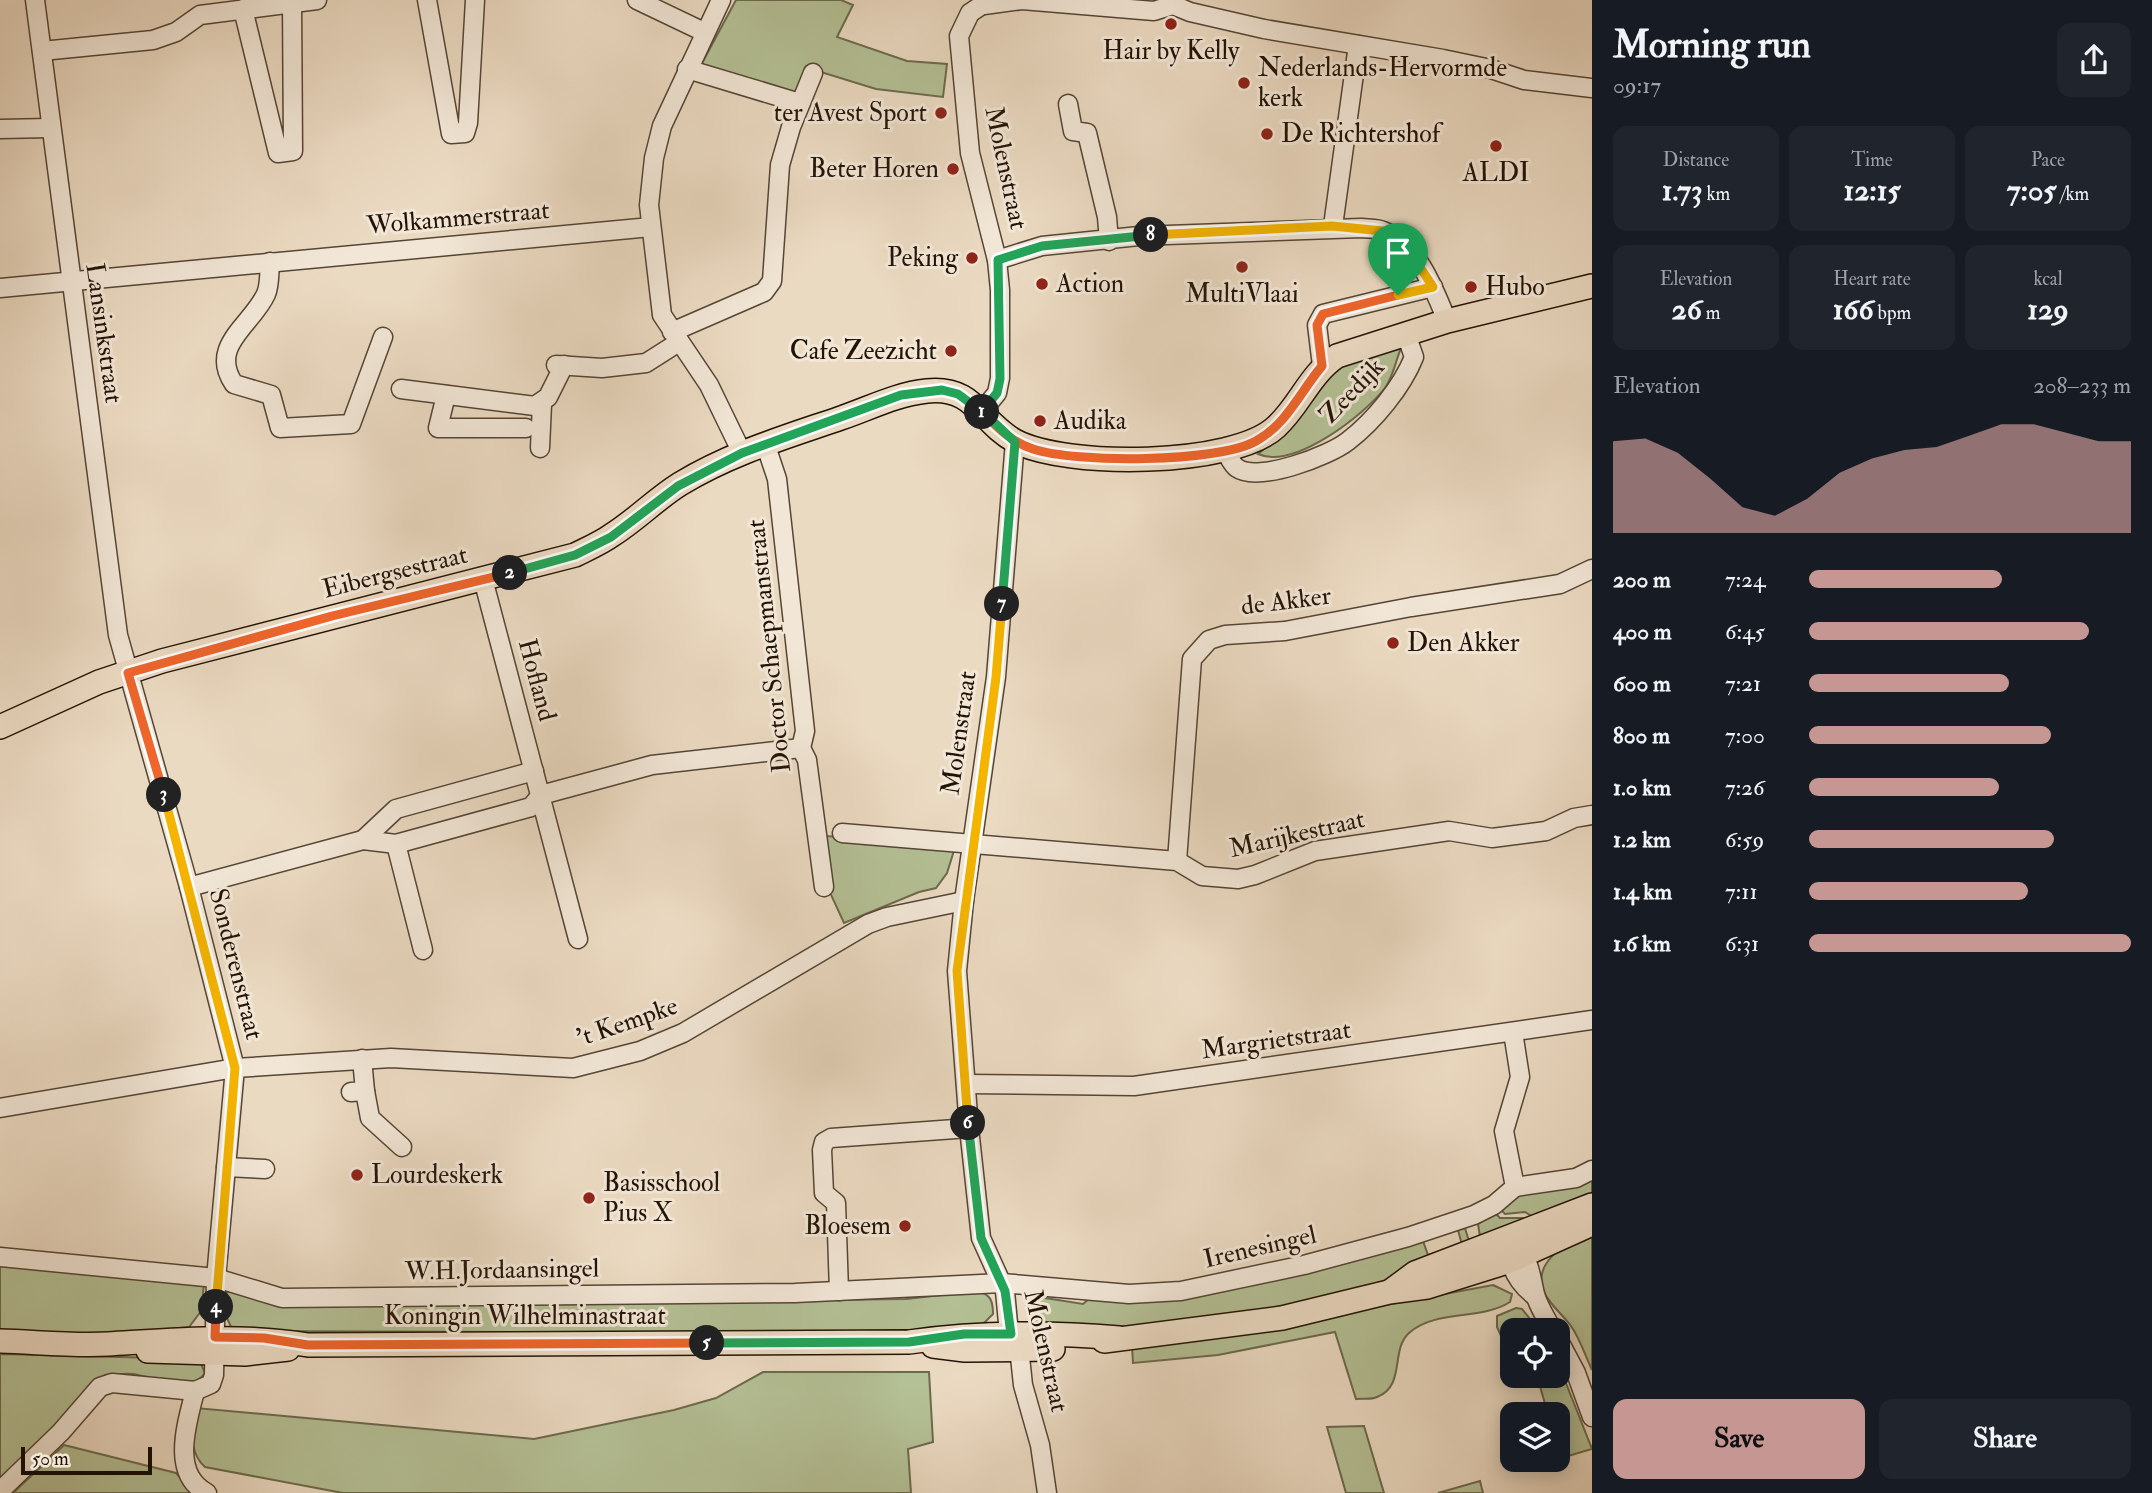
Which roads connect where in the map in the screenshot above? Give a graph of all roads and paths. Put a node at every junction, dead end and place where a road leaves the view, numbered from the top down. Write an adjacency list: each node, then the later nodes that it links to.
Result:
1 (35, 0): 13 (street, Lansinkstraat)
2 (317, 0): 7 (street)
3 (427, 0): 4 (street)
4 (475, 0)
5 (637, 0): 11 (street)
6 (721, 0): 11 (street)
7 (292, 1): 10 (street); 10 (street)
8 (986, 2): 9 (street); 24 (street, Molenstraat)
9 (1173, 2): 12 (street)
10 (243, 9): 13 (street)
11 (704, 32): 14 (street)
12 (1358, 45): 16 (street); 21 (street)
13 (42, 51): 19 (street, Lansinkstraat)
14 (687, 69): 17 (street); 22 (street)
15 (813, 72): 17 (street)
16 (1592, 88)
17 (800, 103): 33 (street)
18 (1068, 104): 23 (street)
19 (51, 128): 20 (street); 26 (street, Lansinkstraat)
20 (0, 130)
21 (1332, 226): 23 (street); 28 (street)
22 (651, 227): 25 (street, Wolkammerstraat); 33 (street)
23 (1110, 241): 24 (street)
24 (998, 260): 39 (street, Molenstraat)
25 (270, 262): 26 (street, Wolkammerstraat); 32 (street)
26 (71, 281): 29 (street, Wolkammerstraat); 49 (street, Lansinkstraat)
27 (1592, 286): 30 (main road, Zeedijk)
28 (1433, 287): 30 (street); 34 (street)
29 (0, 288)
30 (1447, 321): 31 (main road, Zeedijk)
31 (1406, 334): 34 (main road, Zeedijk); 45 (street, Zeedijk)
32 (383, 337)
33 (676, 337): 38 (street); 46 (street)
34 (1322, 366): 45 (main road, Zeedijk)
35 (401, 389): 36 (street)
36 (446, 395): 37 (street); 40 (street)
37 (488, 400): 38 (street); 40 (street)
38 (542, 404): 44 (street)
39 (982, 411): 42 (main road); 43 (main road, Eibergsestraat)
40 (483, 428): 41 (street)
41 (526, 428)
42 (1015, 442): 45 (main road, Zeedijk); 57 (street, Molenstraat)
43 (765, 443): 46 (main road, Eibergsestraat); 51 (street, Doctor Schaepmanstraat)
44 (540, 448)
45 (1225, 450)
46 (742, 453): 48 (main road, Eibergsestraat)
47 (1592, 569): 59 (street, de Akker)
48 (483, 579): 49 (main road, Eibergsestraat); 52 (street, Hofland)
49 (128, 673): 50 (main road, Eibergsestraat); 60 (street, Sonderenstraat)
50 (0, 727)
51 (801, 748): 53 (street); 61 (street, Doctor Schaepmanstraat)
52 (534, 771): 53 (street, Hofland); 56 (street)
53 (541, 795): 58 (street); 63 (street, Hofland)
54 (1592, 814): 59 (street, Marijkestraat)
55 (842, 833): 57 (street)
56 (363, 840): 58 (street); 60 (street)
57 (972, 842): 59 (street, Marijkestraat); 62 (street, Molenstraat)
58 (396, 844): 64 (street)
59 (1177, 861)
60 (189, 887): 68 (street, Sonderenstraat)
61 (824, 887)
62 (964, 901): 67 (street, 't Kempke); 69 (street, Molenstraat)
63 (578, 939)
64 (423, 950)
65 (1592, 1020): 66 (street, Margrietstraat)
66 (1513, 1032): 69 (street, Margrietstraat); 76 (street)
67 (362, 1059): 68 (street, 't Kempke); 72 (street)
68 (235, 1068): 70 (street, 't Kempke); 73 (street, Sonderenstraat)
69 (966, 1084): 71 (street, Molenstraat)
70 (0, 1108)
71 (968, 1128): 83 (street, Molenstraat); 84 (street)
72 (402, 1147)
73 (226, 1167): 74 (street); 82 (street, Sonderenstraat)
74 (265, 1169)
75 (1592, 1170): 76 (street, Irenesingel)
76 (1515, 1187): 83 (street, Irenesingel)
77 (1592, 1205): 79 (main road, Koningin Wilhelminastraat)
78 (1592, 1224): 81 (main road, Koningin Wilhelminastraat)
79 (1509, 1237): 81 (street); 85 (main road, Koningin Wilhelminastraat)
80 (2, 1253): 82 (street, W.H.Jordaansingel)
81 (1517, 1258): 85 (main road, Koningin Wilhelminastraat); 86 (street)
82 (216, 1278): 84 (street, W.H.Jordaansingel); 89 (street, Sonderenstraat)
83 (1002, 1283): 84 (street, W.H.Jordaansingel); 88 (street, Molenstraat)
84 (839, 1291)
85 (1389, 1292): 88 (main road, Koningin Wilhelminastraat)
86 (1546, 1318)
87 (0, 1341): 89 (main road, Koningin Wilhelminastraat)
88 (1014, 1341): 89 (main road, Koningin Wilhelminastraat); 95 (street, Molenstraat)
89 (215, 1345): 91 (street, Sonderenstraat)
90 (1570, 1362): 92 (street)
91 (195, 1391): 93 (street); 94 (street, Sonderenstraat)
92 (1592, 1417)
93 (0, 1491)
94 (207, 1493)
95 (1047, 1493)

